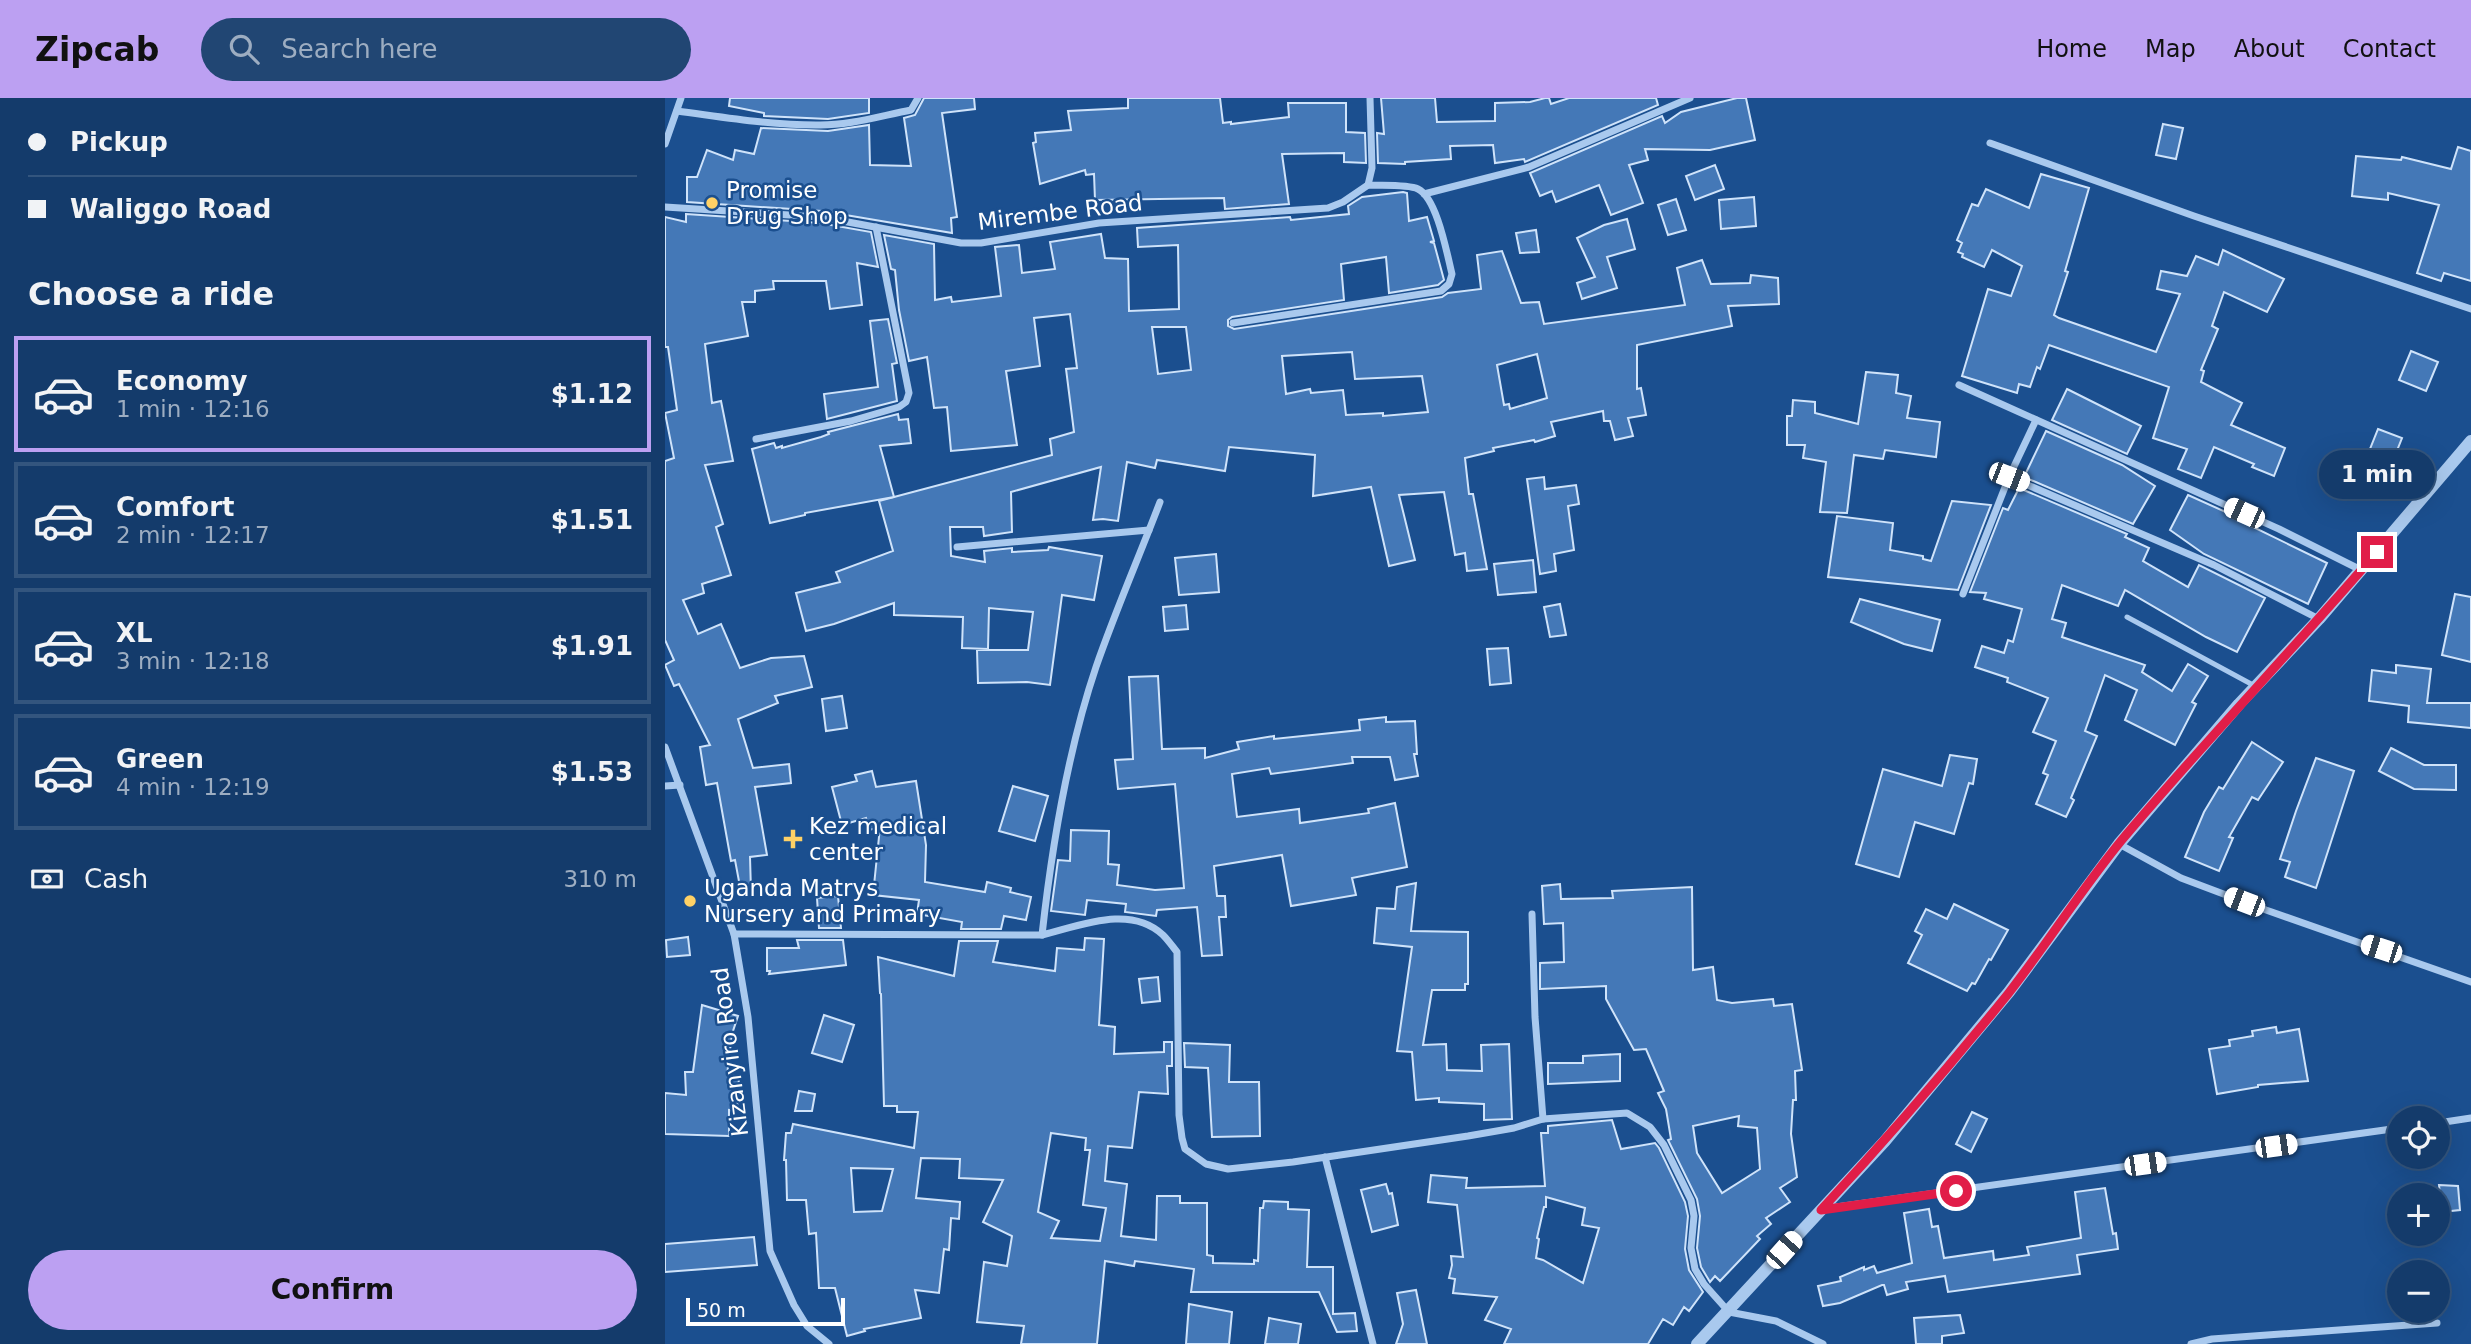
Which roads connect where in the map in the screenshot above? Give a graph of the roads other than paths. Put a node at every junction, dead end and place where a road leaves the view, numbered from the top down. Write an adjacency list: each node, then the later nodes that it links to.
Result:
1 (681, 98): 5 (street)
2 (918, 98): 5 (street)
3 (1370, 98): 8 (street)
4 (1690, 98): 9 (street)
5 (677, 111): 7 (street)
6 (1990, 143): 12 (street)
7 (665, 144)
8 (1368, 185): 9 (street); 11 (street, Mirembe Road)
9 (1424, 194): 13 (street)
10 (665, 206): 11 (street, Mirembe Road)
11 (876, 227): 16 (street)
12 (2471, 309)
13 (1233, 323)
14 (1959, 385): 15 (street)
15 (2036, 420): 18 (street); 22 (street)
16 (756, 439)
17 (2471, 441): 22 (street)
18 (2009, 477): 23 (street); 25 (street)
19 (1160, 502): 20 (street)
20 (1149, 530): 21 (street); 33 (street)
21 (957, 547)
22 (2361, 570): 25 (street)
23 (1963, 594)
24 (2127, 617): 26 (lane)
25 (2319, 619): 26 (street)
26 (2256, 687): 30 (street)
27 (665, 747): 28 (street, Kizanyiro Road)
28 (680, 785): 29 (street); 32 (street, Kizanyiro Road)
29 (665, 786)
30 (2119, 844): 34 (street); 40 (street)
31 (1532, 914): 36 (street)
32 (734, 934): 33 (street); 43 (street, Kizanyiro Road)
33 (1042, 935): 39 (street)
34 (2471, 982)
35 (2471, 1118): 37 (street)
36 (1543, 1119): 39 (street); 41 (street)
37 (2450, 1121)
38 (2387, 1130): 40 (street)
39 (1325, 1157): 44 (street)
40 (1821, 1210): 41 (street)
41 (1729, 1312): 45 (street); 46 (street)
42 (2437, 1323): 47 (street)
43 (828, 1344)
44 (1373, 1344)
45 (1697, 1344)
46 (1823, 1344)
47 (2190, 1344)

